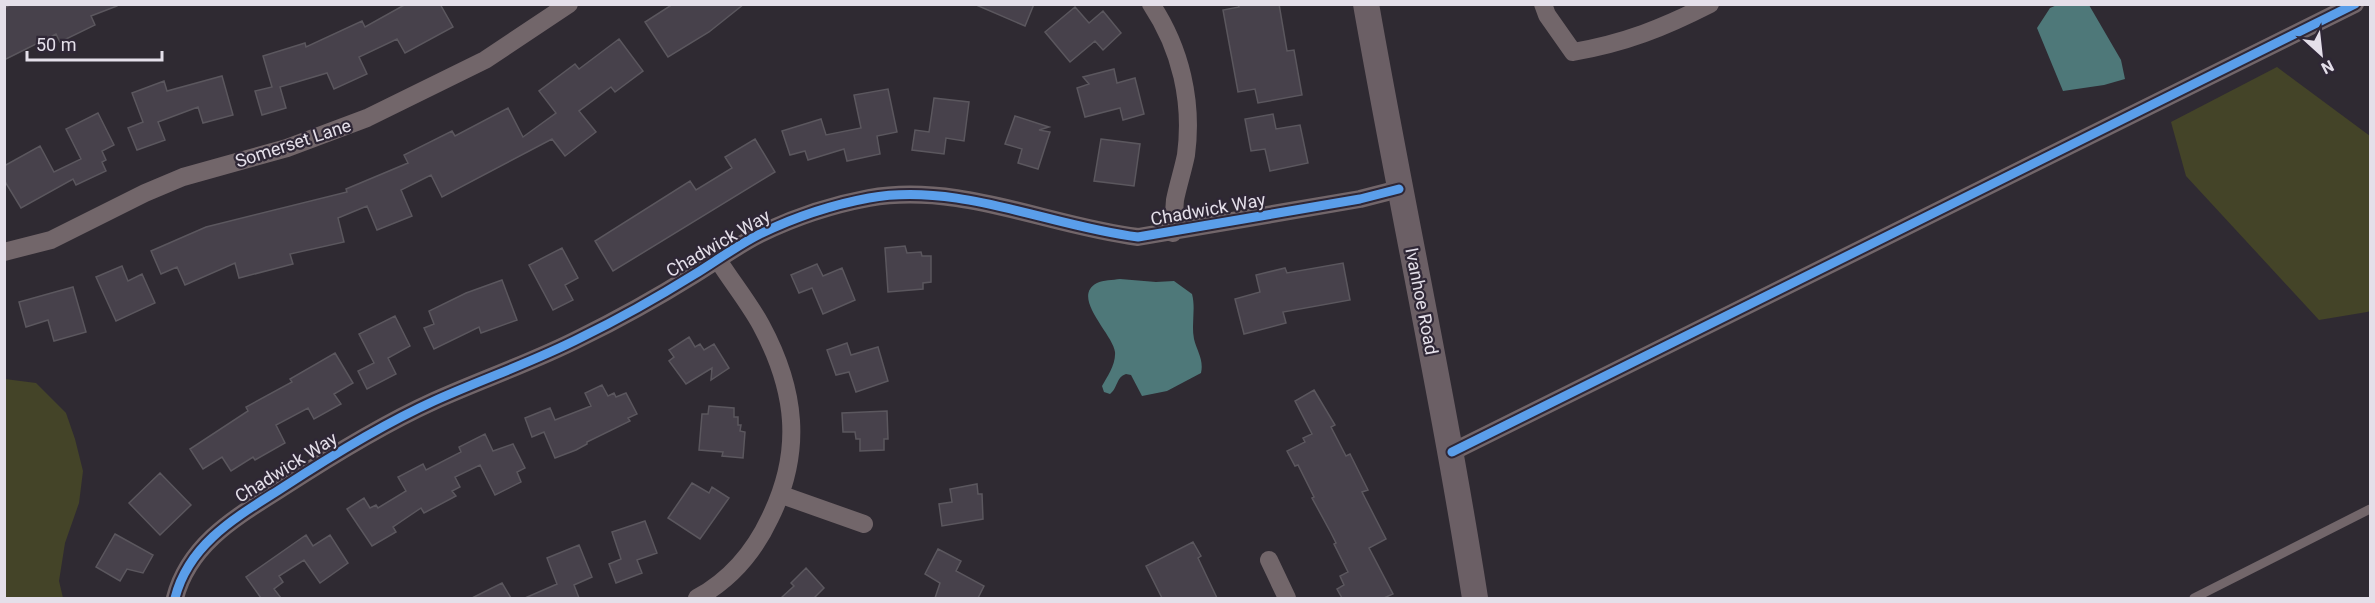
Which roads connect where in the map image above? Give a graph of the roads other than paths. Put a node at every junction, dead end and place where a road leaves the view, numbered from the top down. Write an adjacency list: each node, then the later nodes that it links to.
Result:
1 (569, 4): 10 (street, Somerset Lane)
2 (1151, 4): 9 (street)
3 (1366, 4): 8 (main road, Ivanhoe Road)
4 (1543, 4): 7 (street)
5 (1710, 4): 7 (street)
6 (2355, 4): 12 (street)
7 (1682, 11)
8 (1399, 189): 9 (street, Chadwick Way); 12 (main road, Ivanhoe Road)
9 (1173, 233): 11 (street, Chadwick Way)
10 (4, 252)
11 (718, 260): 13 (street); 17 (street, Chadwick Way)
12 (1452, 452): 20 (main road, Ivanhoe Road)
13 (782, 495): 15 (street); 18 (street)
14 (2370, 509): 21 (lane)
15 (864, 524)
16 (1269, 560): 19 (street)
17 (175, 598)
18 (698, 598)
19 (1287, 598)
20 (1475, 598)
21 (2194, 598)

